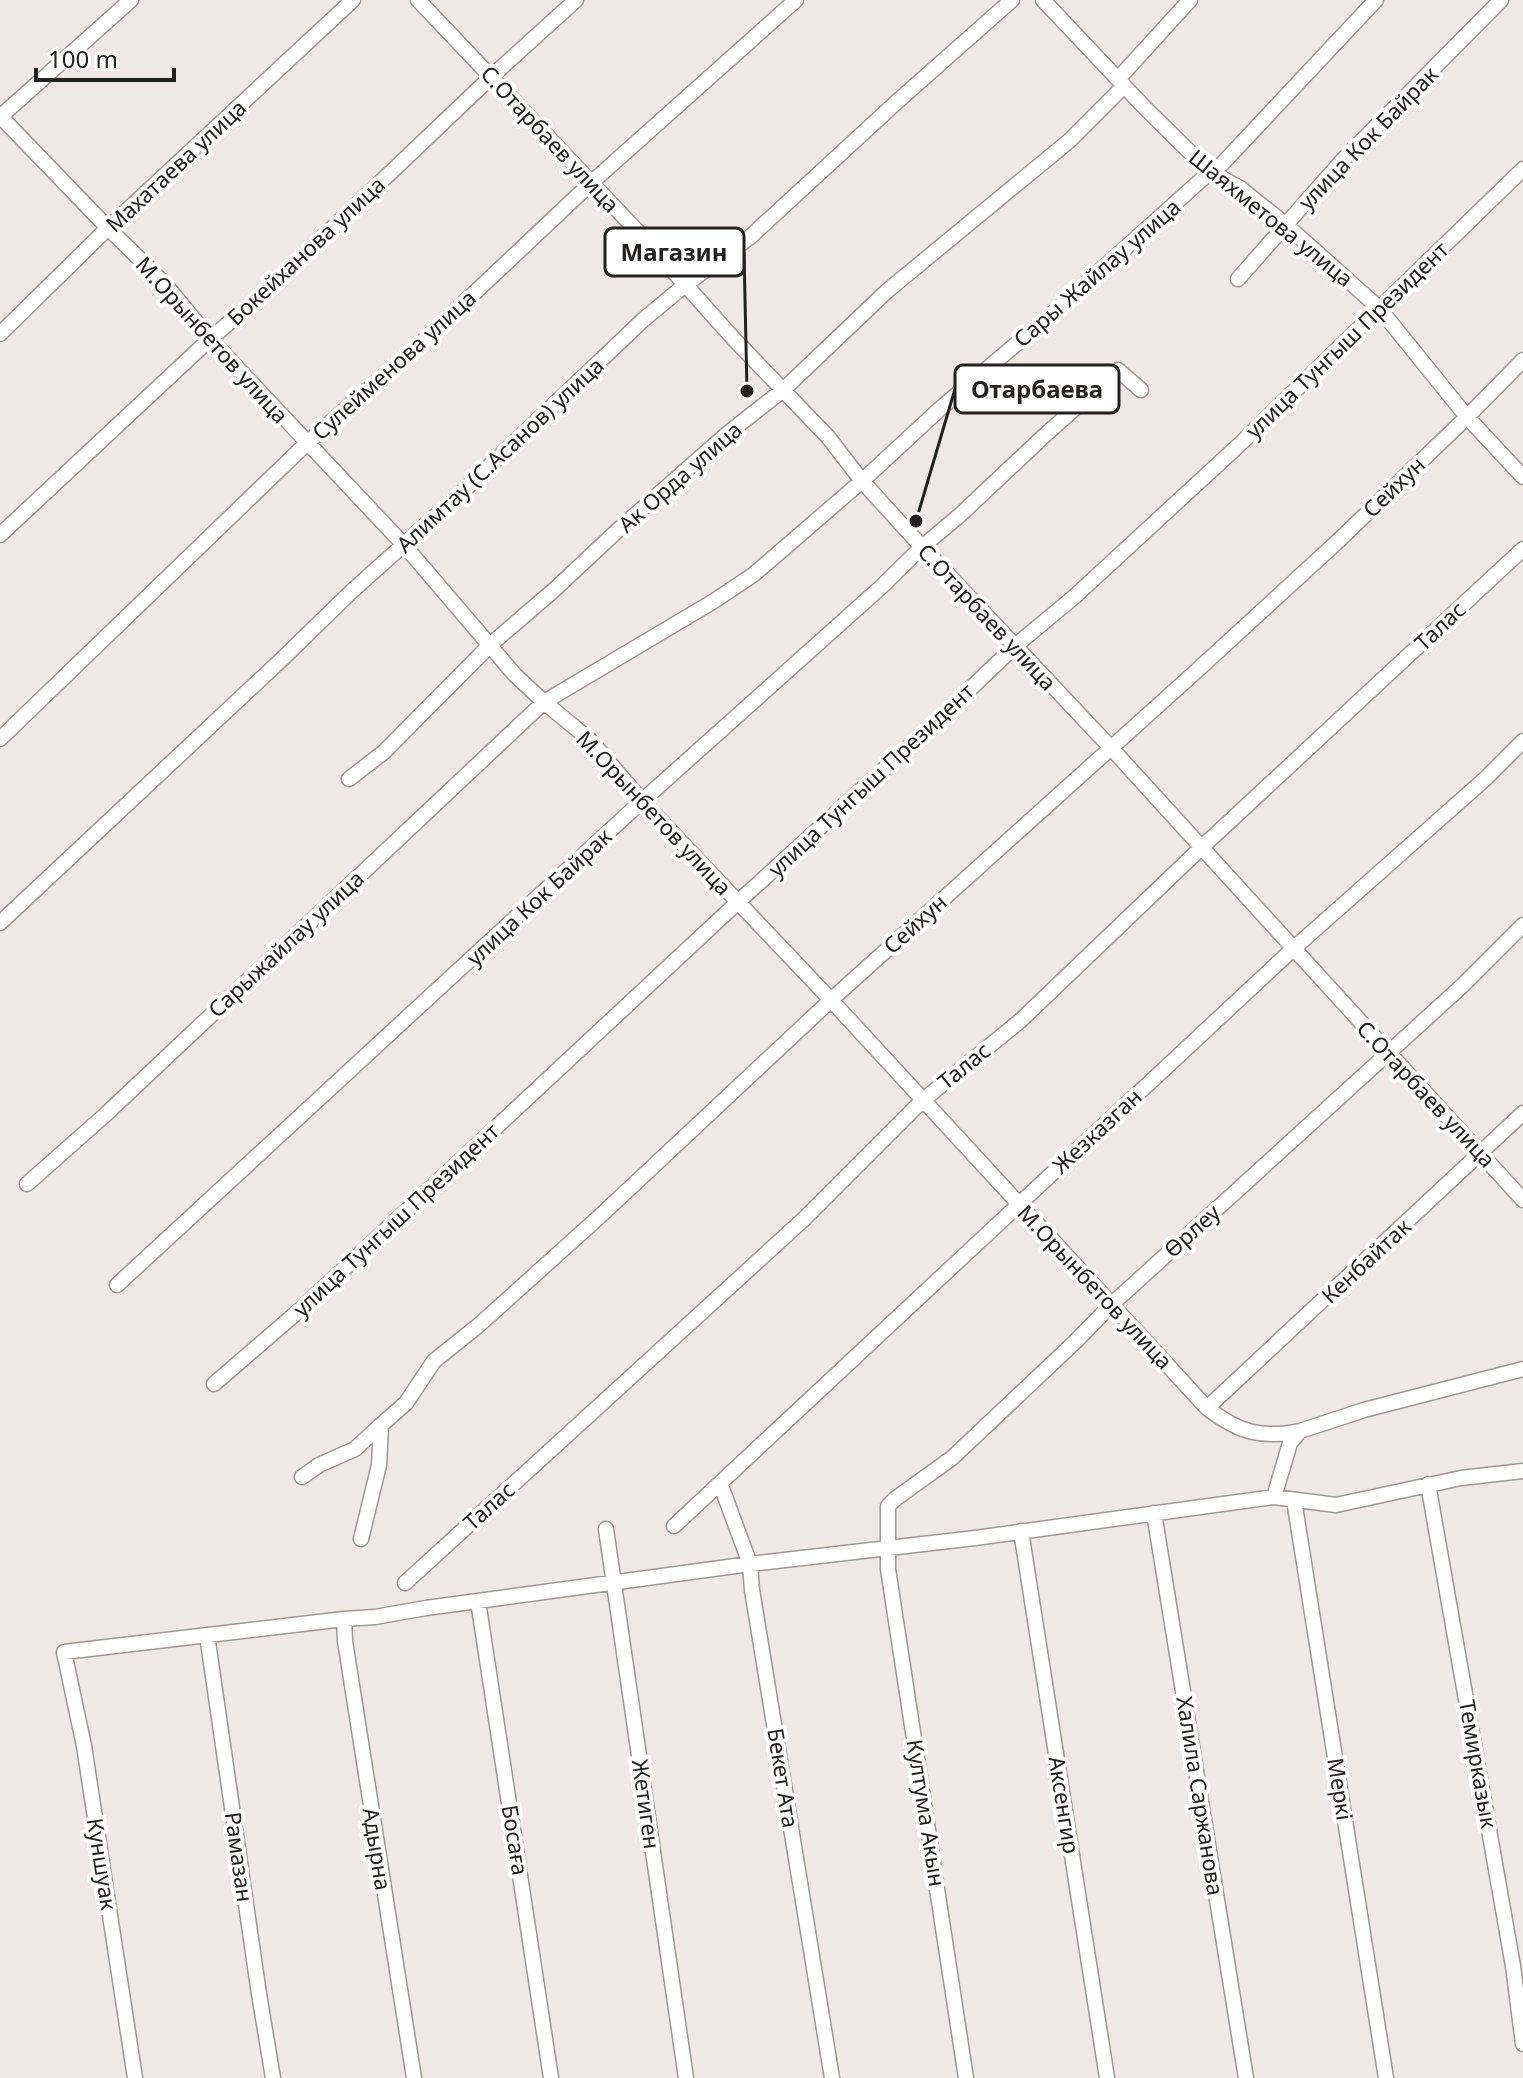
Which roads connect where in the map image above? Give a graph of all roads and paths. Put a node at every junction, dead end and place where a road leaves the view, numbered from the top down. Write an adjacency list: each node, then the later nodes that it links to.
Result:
1 (131, 0): 13 (street)
2 (353, 0): 18 (street, Махатаева улица)
3 (418, 0): 11 (street, С.Отарбаев улица)
4 (576, 0): 11 (street, Бокейханова улица)
5 (796, 0): 16 (street, Сулейменова улица)
6 (1012, 0): 20 (street, Алимтау (С.Асанов) улица)
7 (1043, 0): 12 (street, Шаяхметова улица)
8 (1190, 0): 12 (street, Ак Орда улица)
9 (1376, 0): 15 (street, Сары Жайлау улица)
10 (1501, 0): 17 (street, улица Кок Байрак)
11 (491, 77): 16 (street, С.Отарбаев улица); 23 (street, Бокейханова улица)
12 (1121, 82): 15 (street, Шаяхметова улица); 25 (street, Ак Орда улица)
13 (0, 116): 18 (street, М.Орынбетов улица)
14 (1523, 169): 21 (street, улица Тунгыш Президент)
15 (1210, 172): 17 (street, Шаяхметова улица); 30 (street, Сары Жайлау улица)
16 (591, 183): 20 (street, С.Отарбаев улица); 28 (street, Сулейменова улица)
17 (1285, 224): 19 (street, улица Кок Байрак); 21 (street, Шаяхметова улица)
18 (108, 228): 22 (street, Махатаева улица); 23 (street, М.Орынбетов улица)
19 (1238, 279)
20 (685, 285): 25 (street, С.Отарбаев улица); 33 (street, Алимтау (С.Асанов) улица)
21 (1379, 308): 27 (street, Шаяхметова улица); 37 (street, улица Тунгыш Президент)
22 (0, 334)
23 (210, 339): 28 (street, М.Орынбетов улица); 32 (street, Бокейханова улица)
24 (1523, 360): 27 (street, Сейхун)
25 (783, 390): 30 (street, С.Отарбаев улица); 36 (street, Ак Орда улица)
26 (1141, 390): 34 (street, улица Кок Байрак)
27 (1467, 417): 29 (street, Шаяхметова улица); 41 (street, Сейхун)
28 (307, 443): 33 (street, М.Орынбетов улица); 39 (street, Сулейменова улица)
29 (1523, 477)
30 (862, 481): 31 (street, Сары Жайлау улица); 34 (street, С.Отарбаев улица)
31 (804, 531): 38 (street, Сарыжайлау улица)
32 (0, 535)
33 (404, 545): 36 (street, М.Орынбетов улица); 46 (street, Алимтау (С.Асанов) улица)
34 (922, 547): 37 (street, С.Отарбаев улица); 43 (street, улица Кок Байрак)
35 (1523, 549): 44 (street, Талас)
36 (490, 645): 38 (street, М.Орынбетов улица); 42 (street, Ак Орда улица)
37 (1015, 646): 41 (street, С.Отарбаев улица); 45 (street, улица Тунгыш Президент)
38 (544, 702): 43 (street, М.Орынбетов улица); 54 (street, Сарыжайлау улица)
39 (0, 739)
40 (1523, 741): 48 (street, Жезказган)
41 (1112, 749): 44 (street, С.Отарбаев улица); 49 (street, Сейхун)
42 (349, 779)
43 (642, 801): 45 (street, М.Орынбетов улица); 57 (street, улица Кок Байрак)
44 (1201, 848): 48 (street, С.Отарбаев улица); 51 (street, Талас)
45 (738, 902): 49 (street, М.Орынбетов улица); 60 (street, улица Тунгыш Президент)
46 (0, 923)
47 (1523, 925): 50 (street, Өрлеу)
48 (1293, 949): 50 (street, С.Отарбаев улица); 56 (street, Жезказган)
49 (831, 1000): 51 (street, М.Орынбетов улица); 62 (street, Сейхун)
50 (1388, 1053): 53 (street, С.Отарбаев улица); 58 (street, Өрлеу)
51 (922, 1101): 56 (street, М.Орынбетов улица); 77 (street, Талас)
52 (1523, 1113): 53 (street, Кенбайтак)
53 (1480, 1153): 55 (street, С.Отарбаев улица); 61 (street, Кенбайтак)
54 (27, 1184)
55 (1523, 1200)
56 (1019, 1204): 58 (street, М.Орынбетов улица); 66 (street, Жезказган)
57 (117, 1285)
58 (1111, 1305): 61 (street, М.Орынбетов улица); 75 (street, Өрлеу)
59 (1523, 1369): 63 (street, М.Орынбетов улица)
60 (214, 1384)
61 (1207, 1408): 63 (street, М.Орынбетов улица)
62 (381, 1425): 65 (street, Сейхун); 74 (street)
63 (1300, 1431): 68 (street)
64 (1523, 1471): 67 (street)
65 (302, 1477)
66 (720, 1483): 71 (street, Жезказган); 76 (street, Бекет Ата)
67 (1428, 1484): 69 (street); 82 (street, Темирказык)
68 (1274, 1497): 69 (street); 70 (street)
69 (1294, 1500): 92 (street, Меркі)
70 (1154, 1513): 73 (street); 91 (street, Халила Саржанова)
71 (674, 1526)
72 (606, 1529): 78 (street, Жетиген)
73 (1021, 1531): 75 (street); 90 (street, Аксенгир)
74 (361, 1539)
75 (889, 1547): 76 (street); 89 (street, Култума Акын)
76 (750, 1564): 78 (street); 88 (street, Бекет Ата)
77 (405, 1583)
78 (614, 1583): 79 (street); 87 (street, Жетиген)
79 (478, 1601): 80 (street); 86 (street, Босаға)
80 (344, 1619): 81 (street); 85 (street, Адырна)
81 (207, 1635): 83 (street, Куншуак); 84 (street, Рамазан)
82 (1523, 2044)
83 (135, 2078)
84 (273, 2078)
85 (414, 2078)
86 (551, 2078)
87 (686, 2078)
88 (832, 2078)
89 (966, 2078)
90 (1107, 2078)
91 (1246, 2078)
92 (1386, 2078)

